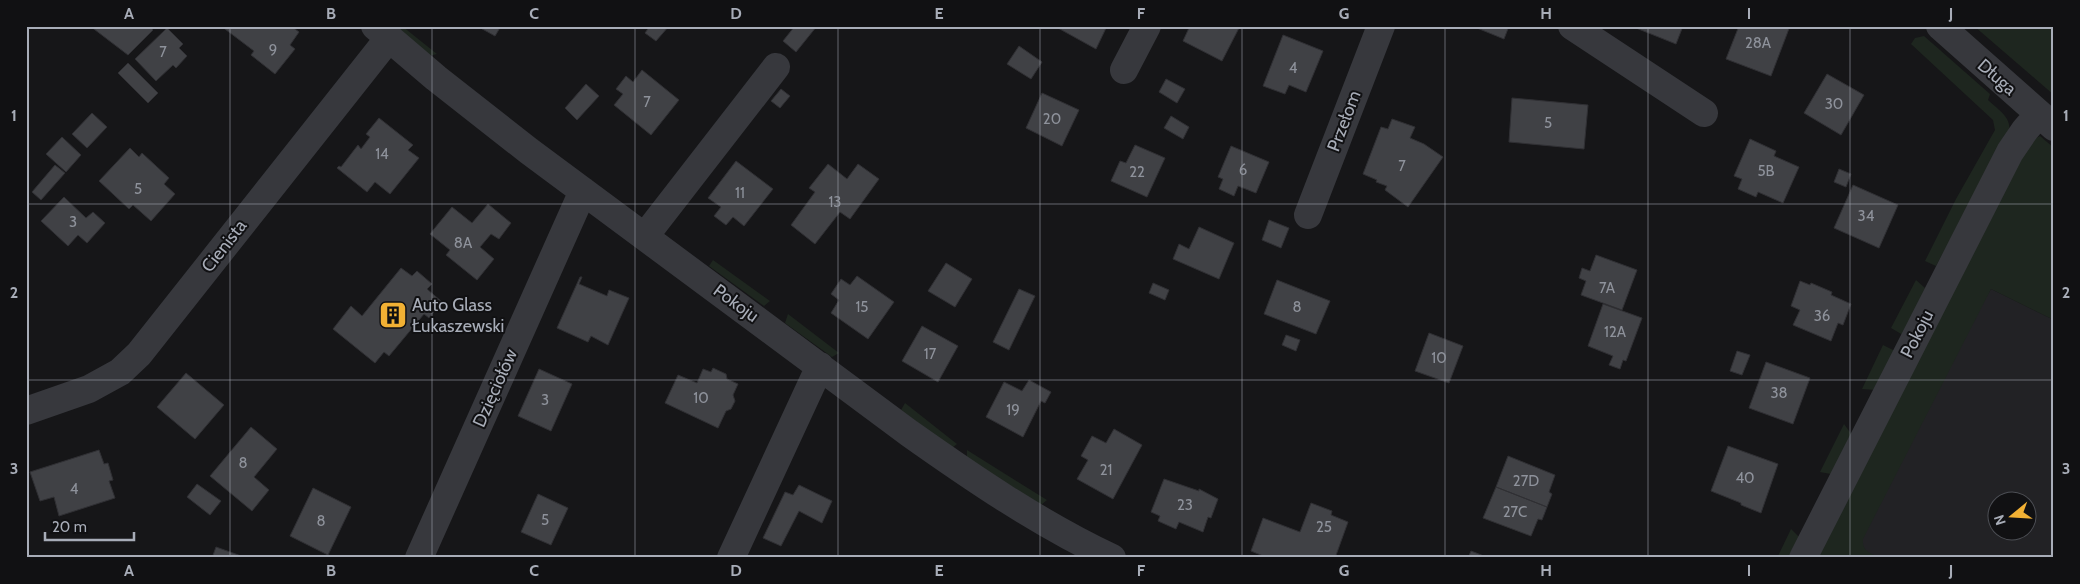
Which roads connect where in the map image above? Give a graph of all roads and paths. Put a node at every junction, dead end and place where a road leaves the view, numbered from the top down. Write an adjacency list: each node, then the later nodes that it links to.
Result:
1 (1147, 26): 7 (street)
2 (1381, 26): 11 (street, Przełom)
3 (1572, 26): 8 (street)
4 (1940, 26): 9 (street, Długa)
5 (382, 32): 10 (street, Pokoju); 14 (street, Cienista)
6 (776, 68): 12 (street)
7 (1124, 70)
8 (1704, 113)
9 (2047, 121): 18 (street, Pokoju)
10 (583, 191): 12 (street, Pokoju); 15 (street, Dzięciołów)
11 (1308, 215)
12 (645, 236): 13 (street, Pokoju)
13 (820, 366): 16 (street); 17 (street, Pokoju)
14 (26, 411)
15 (419, 558)
16 (731, 558)
17 (1112, 558)
18 (1802, 558)

